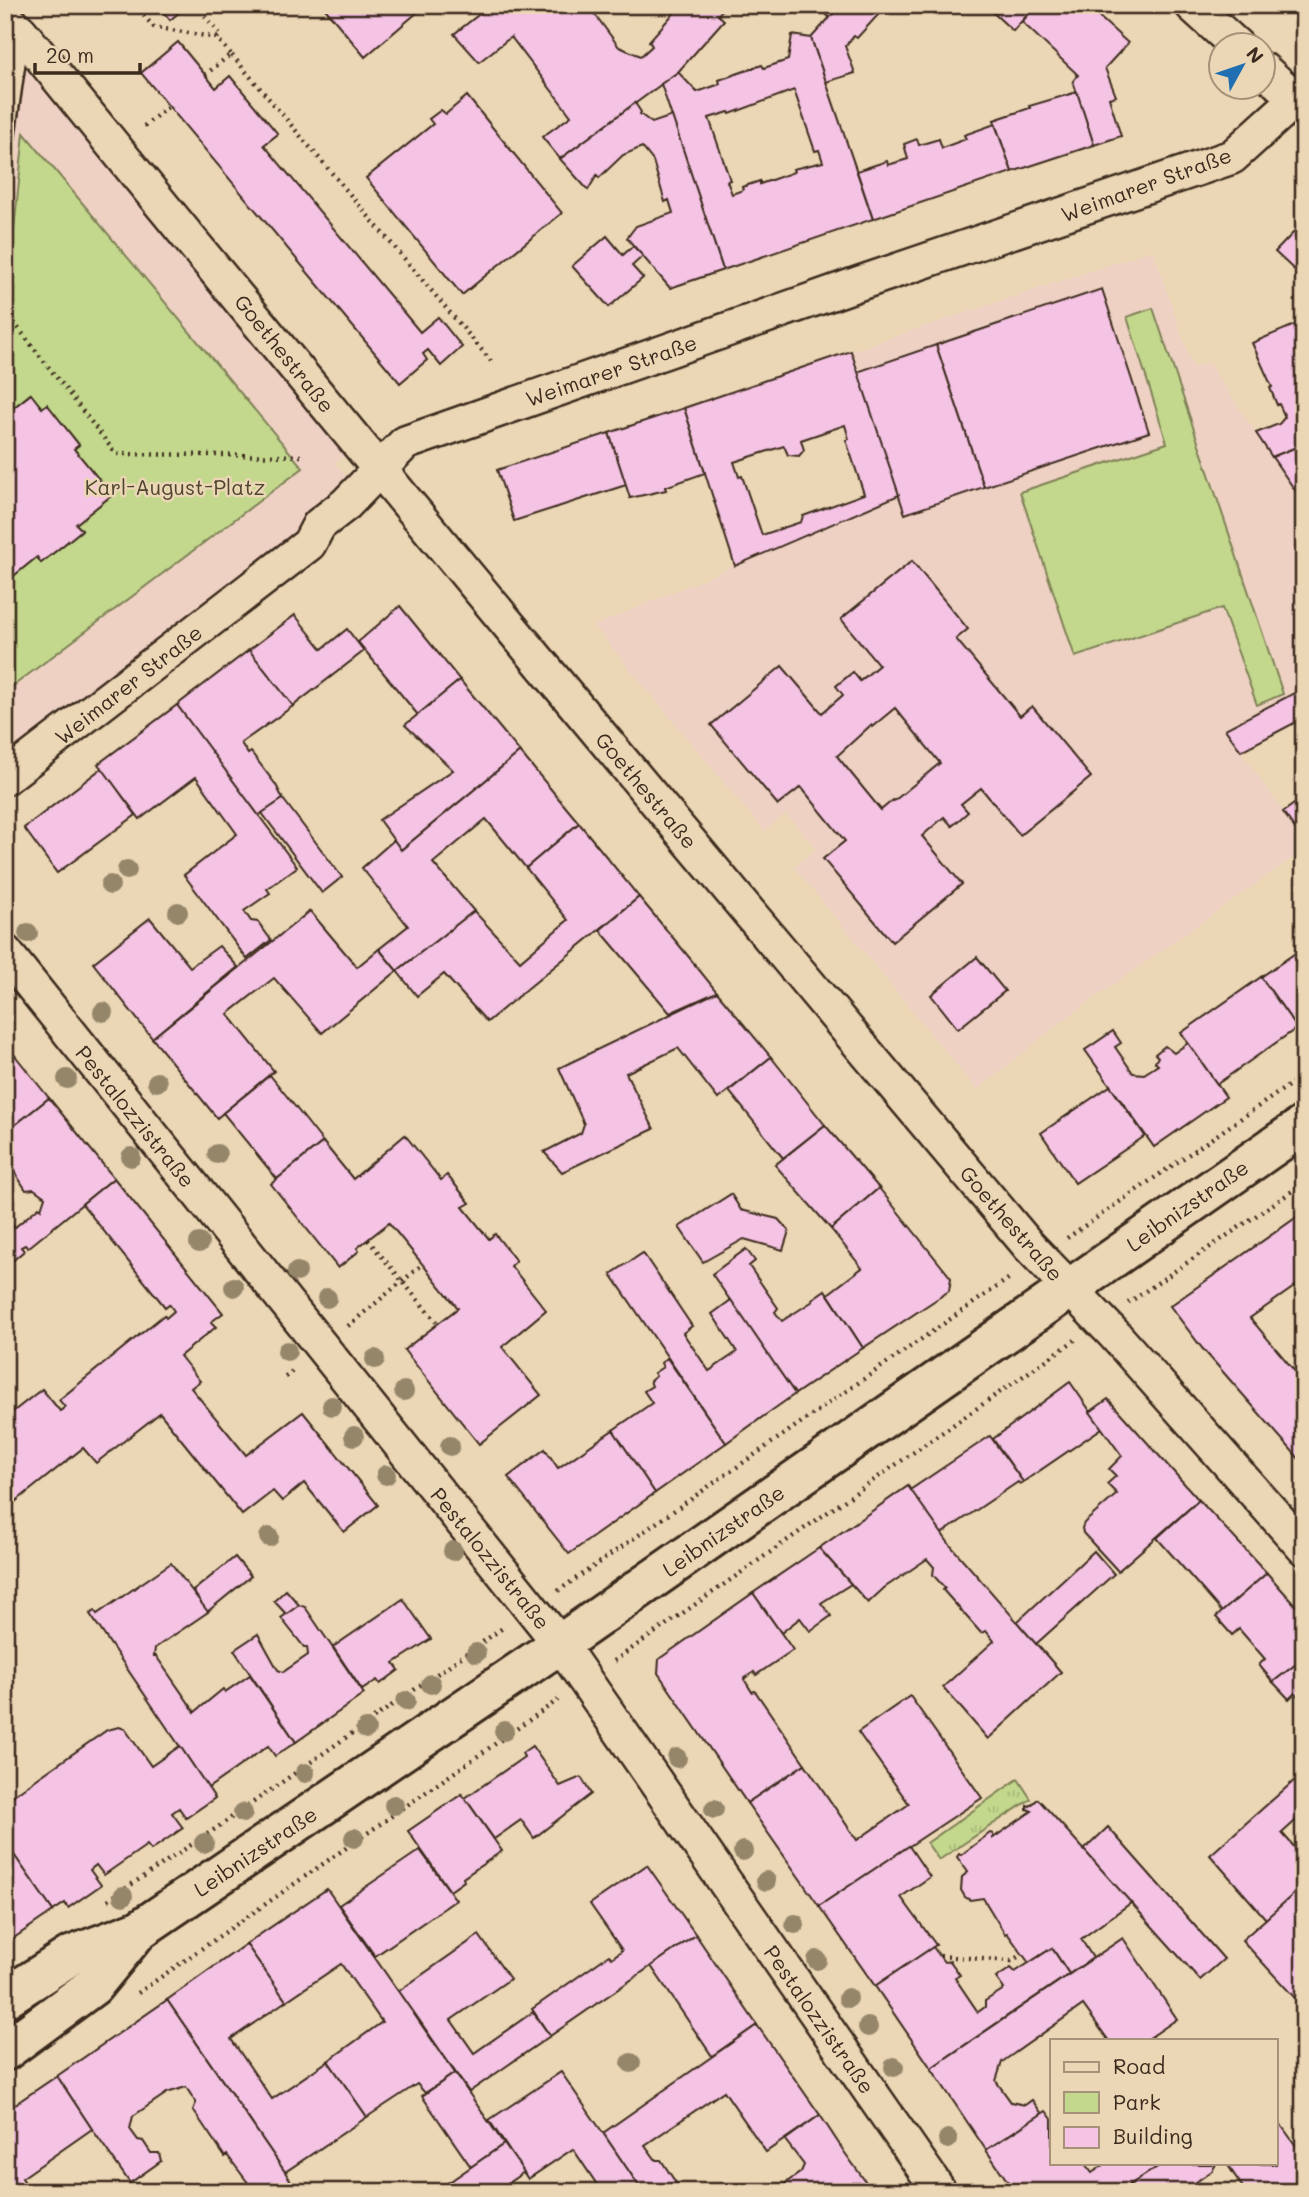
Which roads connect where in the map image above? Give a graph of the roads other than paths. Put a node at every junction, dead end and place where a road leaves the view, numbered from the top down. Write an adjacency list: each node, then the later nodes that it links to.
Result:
1 (1192, 5): 3 (street)
2 (12, 24): 6 (lane); 7 (street, Goethestraße)
3 (1222, 32)
4 (1278, 83): 5 (street)
5 (1300, 103): 7 (street, Weimarer Straße)
6 (5, 138)
7 (378, 470): 8 (street, Weimarer Straße); 11 (street, Goethestraße)
8 (5, 778)
9 (5, 952): 13 (street, Pestalozzistraße)
10 (1304, 1125): 11 (street, Leibnizstraße)
11 (1069, 1288): 12 (street, Goethestraße); 13 (street, Leibnizstraße)
12 (1304, 1548)
13 (560, 1644): 14 (street, Leibnizstraße); 17 (street, Pestalozzistraße)
14 (139, 1930): 15 (street, Leibnizstraße); 16 (street, Leibnizstraße)
15 (5, 1998)
16 (5, 2051)
17 (940, 2192)

